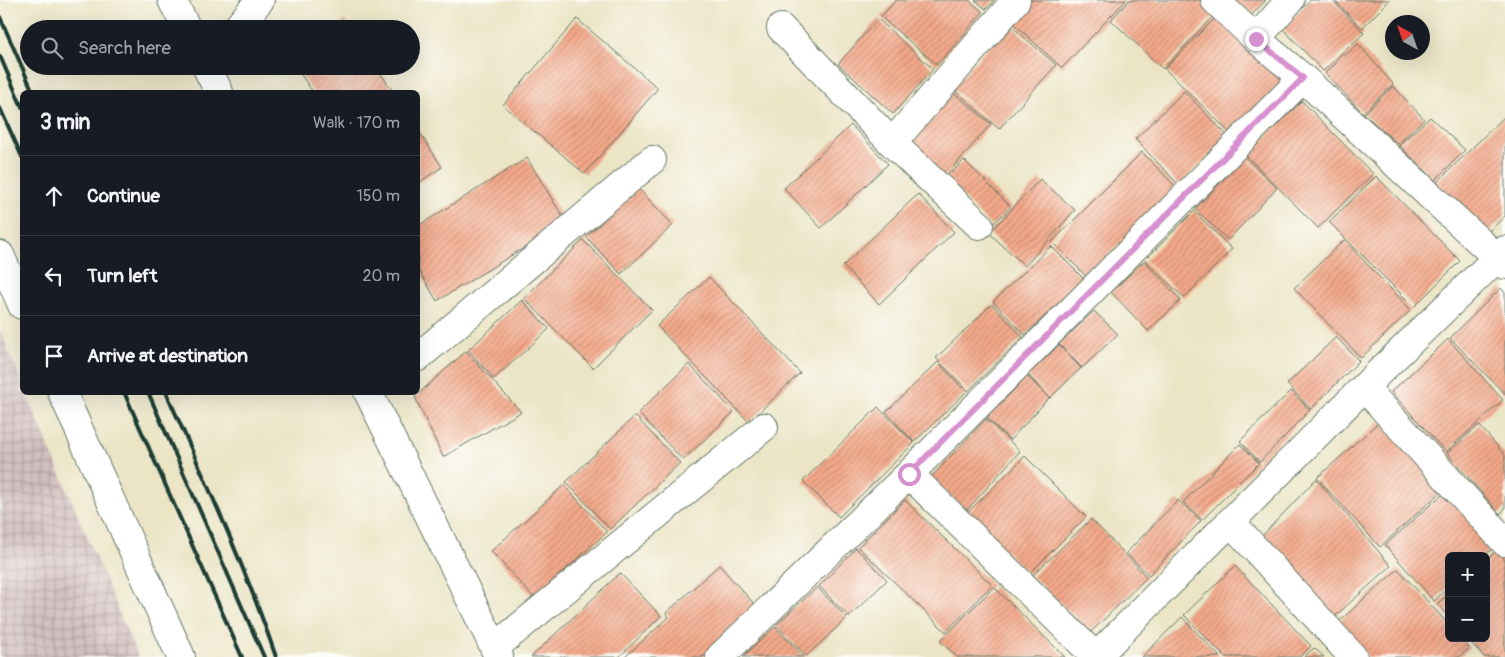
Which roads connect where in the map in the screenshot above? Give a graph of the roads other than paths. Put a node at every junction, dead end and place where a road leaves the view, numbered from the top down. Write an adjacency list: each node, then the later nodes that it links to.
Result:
1 (172, 0): 6 (street)
2 (260, 0): 7 (street)
3 (1016, 0): 13 (street)
4 (1214, 0): 9 (street)
5 (1290, 0): 9 (street)
6 (182, 20)
7 (243, 20)
8 (781, 28): 13 (street)
9 (1256, 39): 11 (street)
10 (210, 75): 12 (street)
11 (1303, 78): 17 (street); 24 (street)
12 (218, 90)
13 (892, 143): 15 (street)
14 (652, 160): 19 (street)
15 (979, 225)
16 (0, 255): 18 (street)
17 (1503, 258): 20 (street)
18 (20, 300)
19 (420, 355)
20 (1364, 387): 25 (street); 26 (street)
21 (63, 395): 28 (street)
22 (371, 395): 27 (street)
23 (764, 427): 27 (street)
24 (909, 474): 29 (street); 30 (street)
25 (1231, 522): 30 (street); 31 (street)
26 (1505, 542)
27 (496, 653)
28 (181, 657)
29 (720, 657)
30 (1096, 657)
31 (1353, 657)

